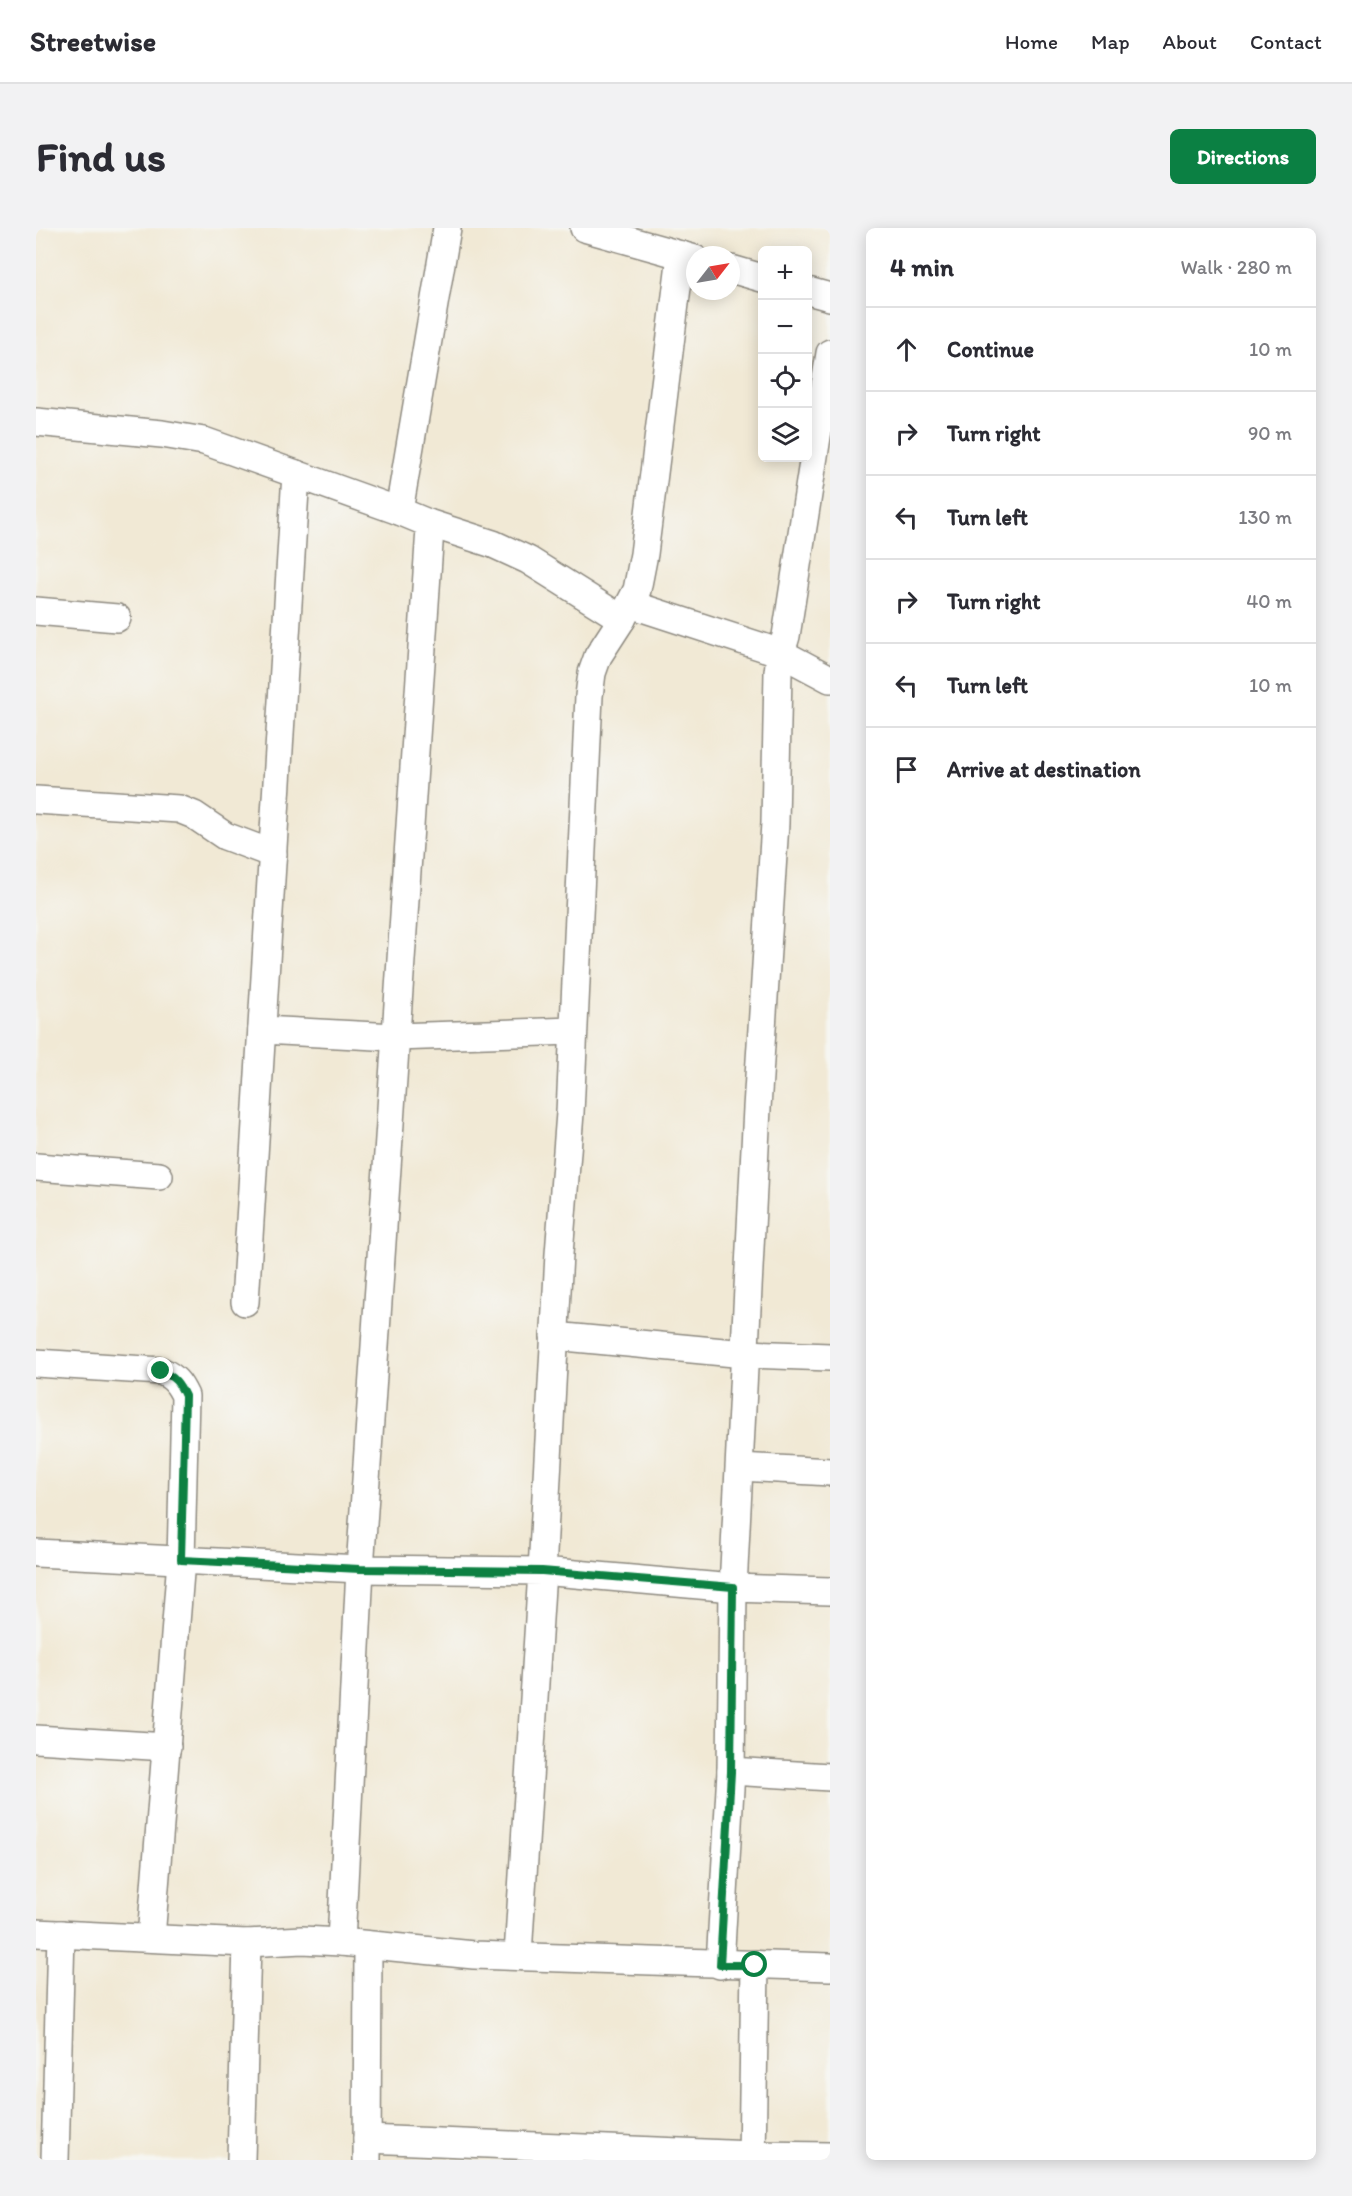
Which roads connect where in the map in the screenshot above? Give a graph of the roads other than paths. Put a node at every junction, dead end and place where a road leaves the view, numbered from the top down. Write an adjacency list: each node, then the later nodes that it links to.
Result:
1 (447, 228): 12 (street)
2 (584, 228): 3 (street)
3 (686, 256)
4 (686, 270): 15 (street)
5 (740, 272): 6 (street)
6 (758, 277)
7 (812, 292): 8 (street)
8 (830, 297)
9 (830, 352): 17 (street)
10 (36, 422): 11 (street)
11 (296, 474): 12 (street); 20 (street)
12 (399, 511): 13 (street)
13 (428, 523): 15 (street); 23 (street)
14 (36, 611): 16 (street)
15 (626, 612): 17 (street); 22 (street)
16 (117, 618)
17 (781, 653): 18 (street); 28 (street)
18 (830, 679)
19 (36, 800): 20 (street)
20 (273, 854): 21 (street)
21 (262, 1030): 23 (street); 26 (street)
22 (573, 1031): 23 (street); 27 (street)
23 (395, 1036): 35 (street)
24 (36, 1167): 25 (street)
25 (159, 1176)
26 (244, 1302)
27 (554, 1336): 28 (street); 36 (street)
28 (746, 1354): 29 (street); 31 (street)
29 (830, 1358)
30 (36, 1363): 34 (street)
31 (740, 1467): 32 (street); 37 (street)
32 (830, 1472)
33 (36, 1553): 34 (street)
34 (181, 1560): 35 (street); 40 (street)
35 (360, 1569): 36 (street); 46 (street)
36 (542, 1571): 37 (street); 48 (street)
37 (733, 1587): 38 (street); 41 (street)
38 (830, 1591)
39 (36, 1739): 40 (street)
40 (167, 1747): 44 (street)
41 (731, 1772): 42 (street); 49 (street)
42 (830, 1777)
43 (49, 1934): 44 (street); 55 (street)
44 (151, 1938): 45 (street)
45 (248, 1942): 46 (street); 56 (street)
46 (341, 1942): 47 (street)
47 (368, 1945): 48 (street); 52 (street)
48 (518, 1955): 49 (street)
49 (720, 1965): 50 (street)
50 (755, 1965): 51 (street); 54 (street)
51 (830, 1967)
52 (367, 2149): 54 (street)
53 (830, 2156): 54 (street)
54 (752, 2157)
55 (55, 2160)
56 (241, 2160)

